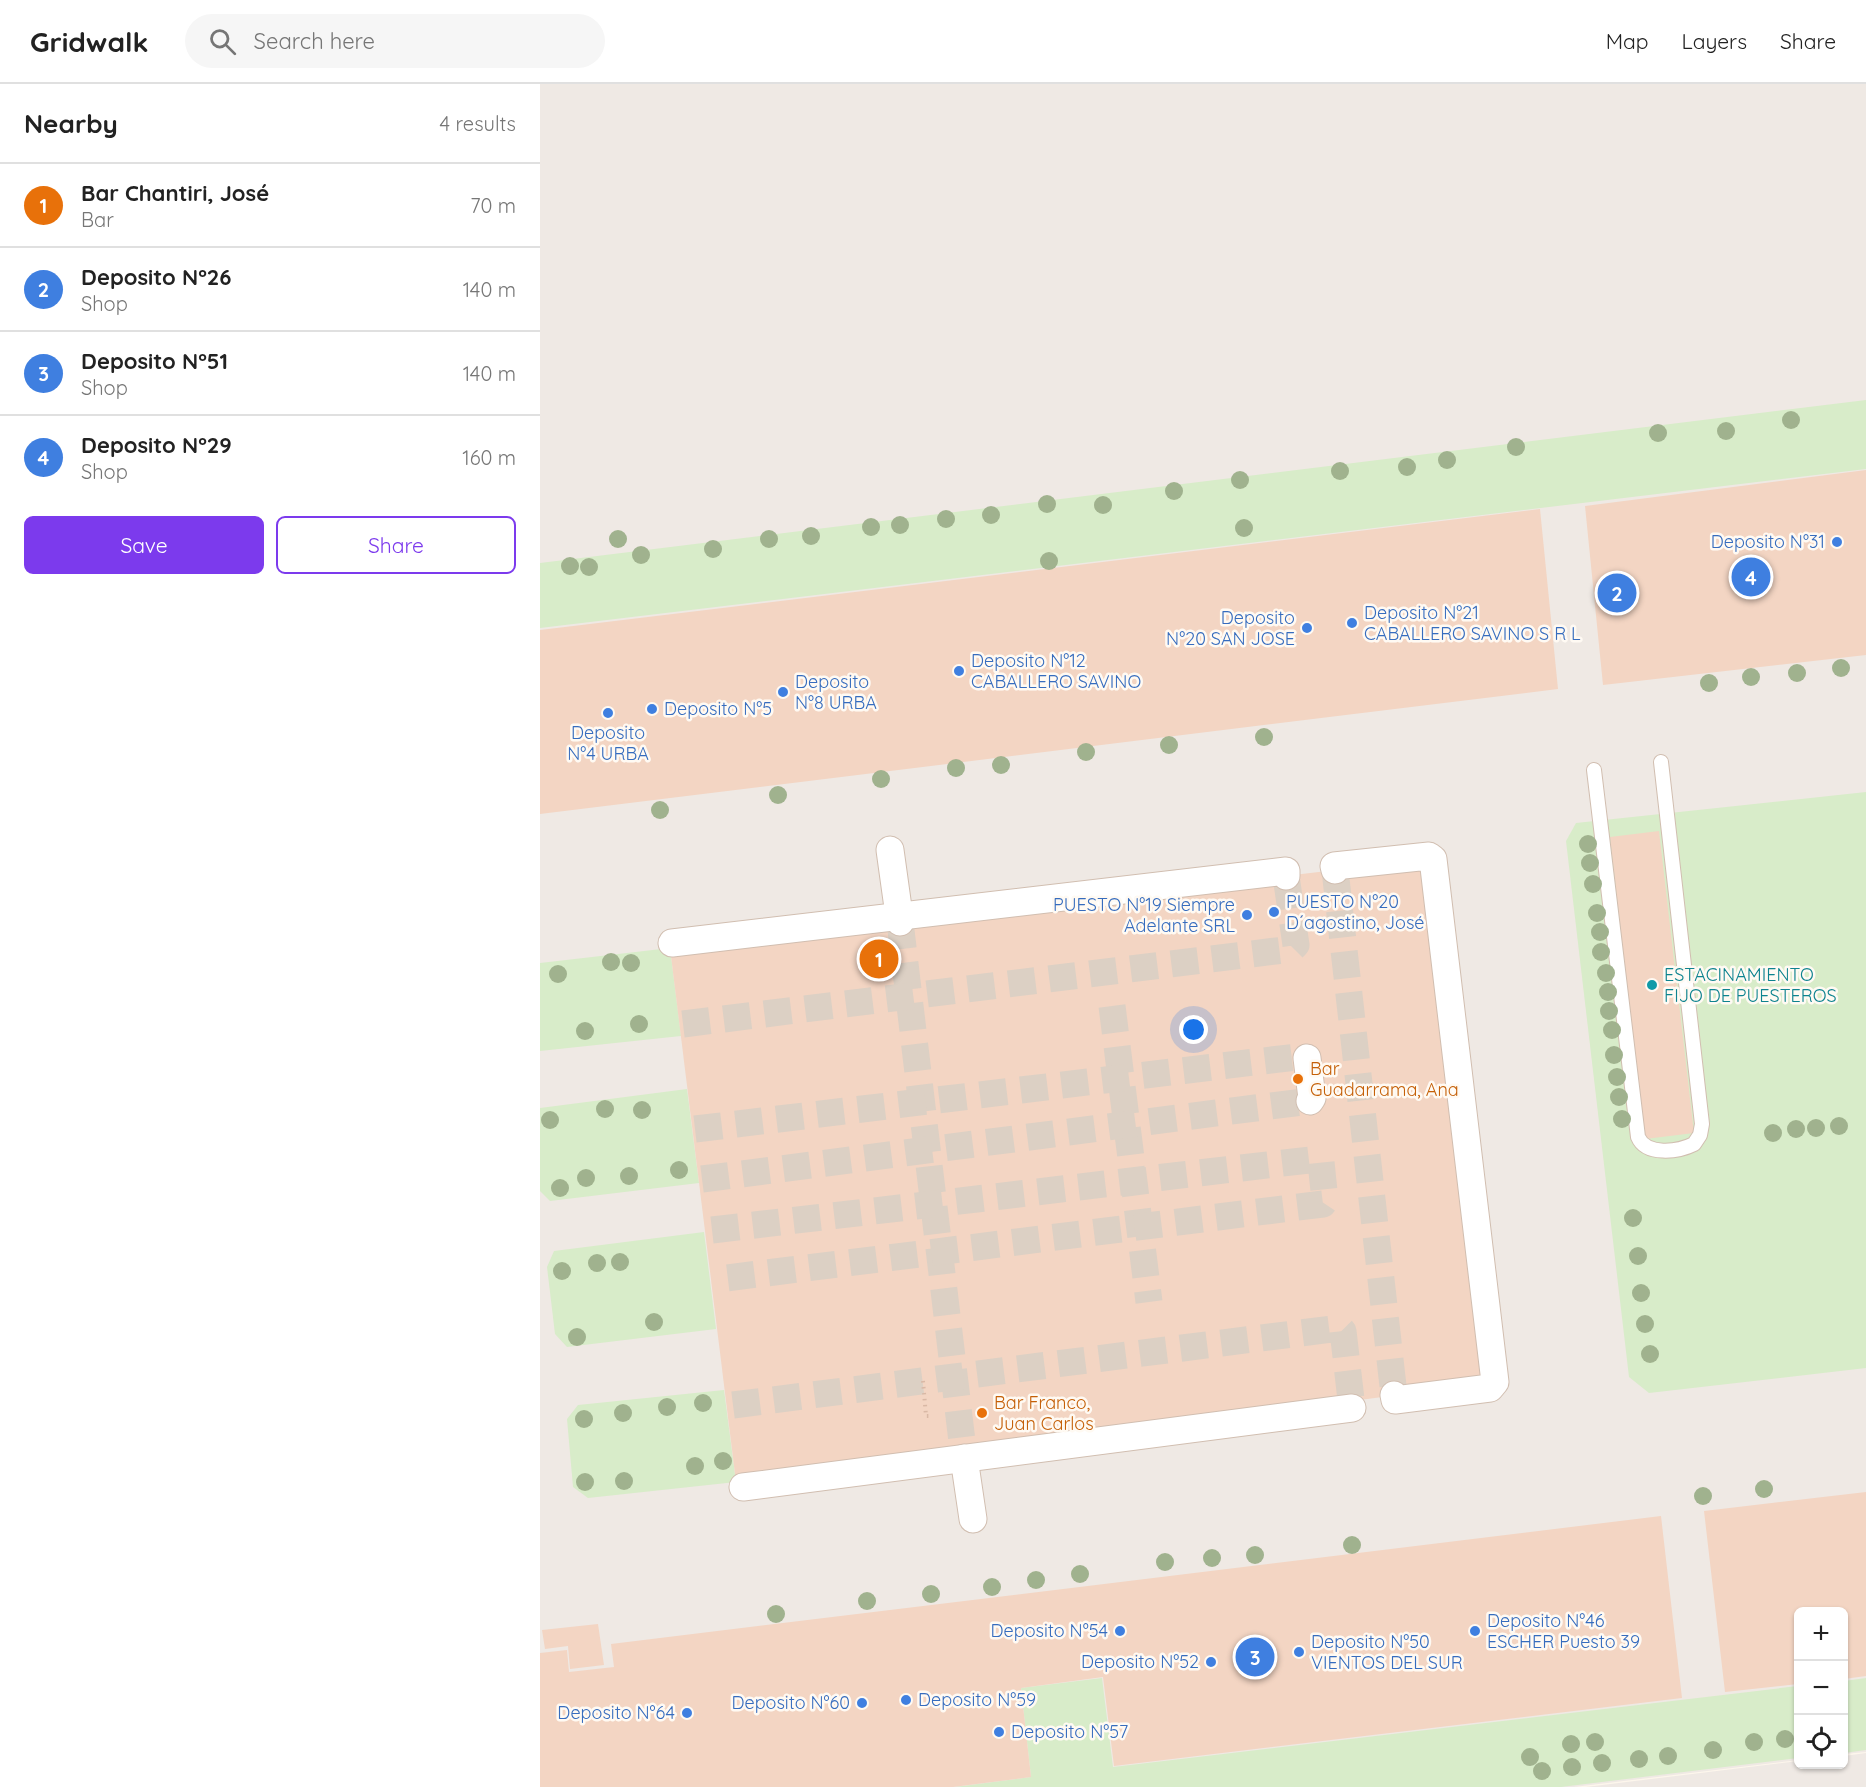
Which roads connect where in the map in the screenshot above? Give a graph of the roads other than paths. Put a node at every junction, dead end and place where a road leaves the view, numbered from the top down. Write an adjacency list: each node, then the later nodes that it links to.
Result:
1 (1661, 762): 2 (lane)
2 (1594, 770)
3 (890, 850): 6 (street)
4 (1335, 870): 10 (street)
5 (1286, 876): 6 (street)
6 (899, 919): 7 (street)
7 (672, 942)
8 (1307, 1058): 9 (street)
9 (1310, 1101)
10 (1394, 1395)
11 (1352, 1408): 12 (street)
12 (964, 1458): 13 (street); 14 (street)
13 (743, 1487)
14 (973, 1519)

